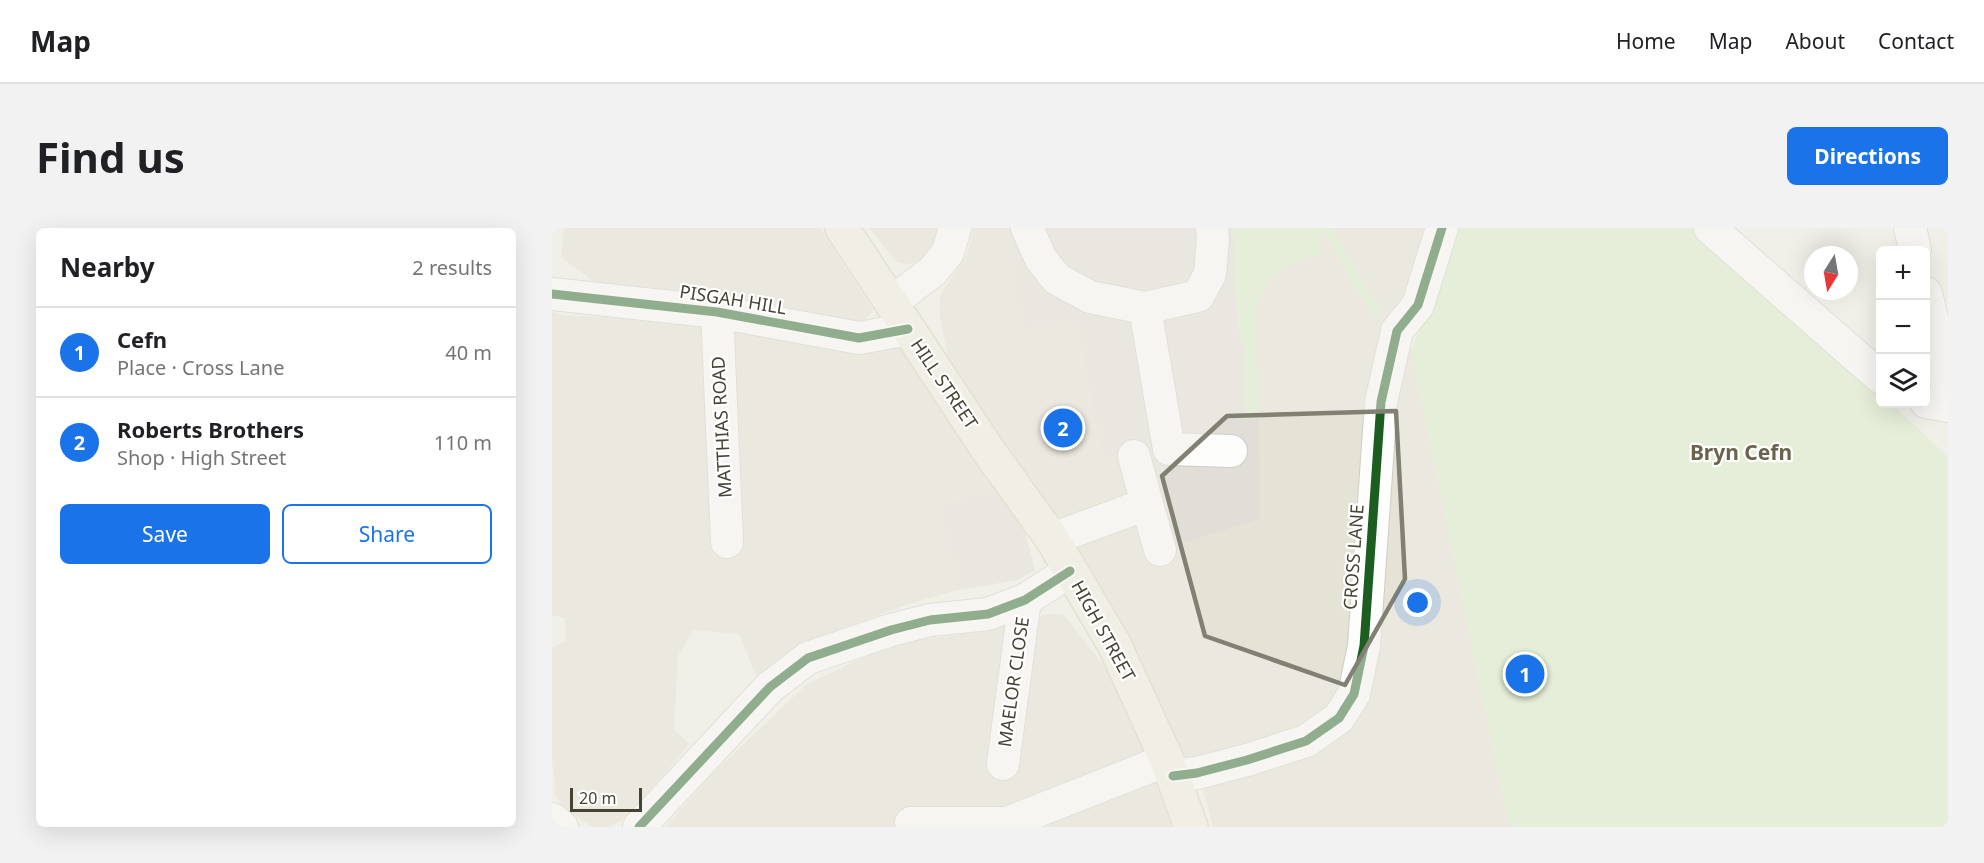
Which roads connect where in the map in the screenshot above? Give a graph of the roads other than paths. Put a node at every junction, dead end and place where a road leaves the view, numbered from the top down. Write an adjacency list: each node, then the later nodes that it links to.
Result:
1 (842, 228): 13 (main road, HILL STREET)
2 (955, 228): 13 (street)
3 (1027, 228): 11 (street)
4 (1212, 228): 11 (street)
5 (1442, 228): 28 (street, CROSS LANE)
6 (1710, 228): 14 (street)
7 (1910, 228): 8 (street)
8 (1914, 246)
9 (552, 294): 12 (street, PISGAH HILL)
10 (1928, 300): 15 (street)
11 (1145, 308): 19 (street)
12 (717, 312): 13 (street, PISGAH HILL); 23 (street, MATTHIAS ROAD)
13 (900, 316): 18 (main road, HILL STREET)
14 (1876, 373)
15 (1948, 389)
16 (1930, 403): 17 (street)
17 (1948, 406)
18 (988, 450): 22 (main road, HIGH STREET)
19 (1231, 451)
20 (1134, 456): 21 (street)
21 (1148, 504): 22 (street); 24 (street)
22 (1052, 539): 25 (main road, HIGH STREET)
23 (727, 542)
24 (1160, 550)
25 (1070, 571): 26 (street); 28 (main road, HIGH STREET)
26 (1025, 600): 27 (street, MAELOR CLOSE); 32 (street)
27 (1003, 765)
28 (1170, 768): 30 (street, CROSS LANE); 33 (main road, HIGH STREET)
29 (552, 819): 31 (street)
30 (911, 823)
31 (562, 827)
32 (639, 827)
33 (1191, 827)

